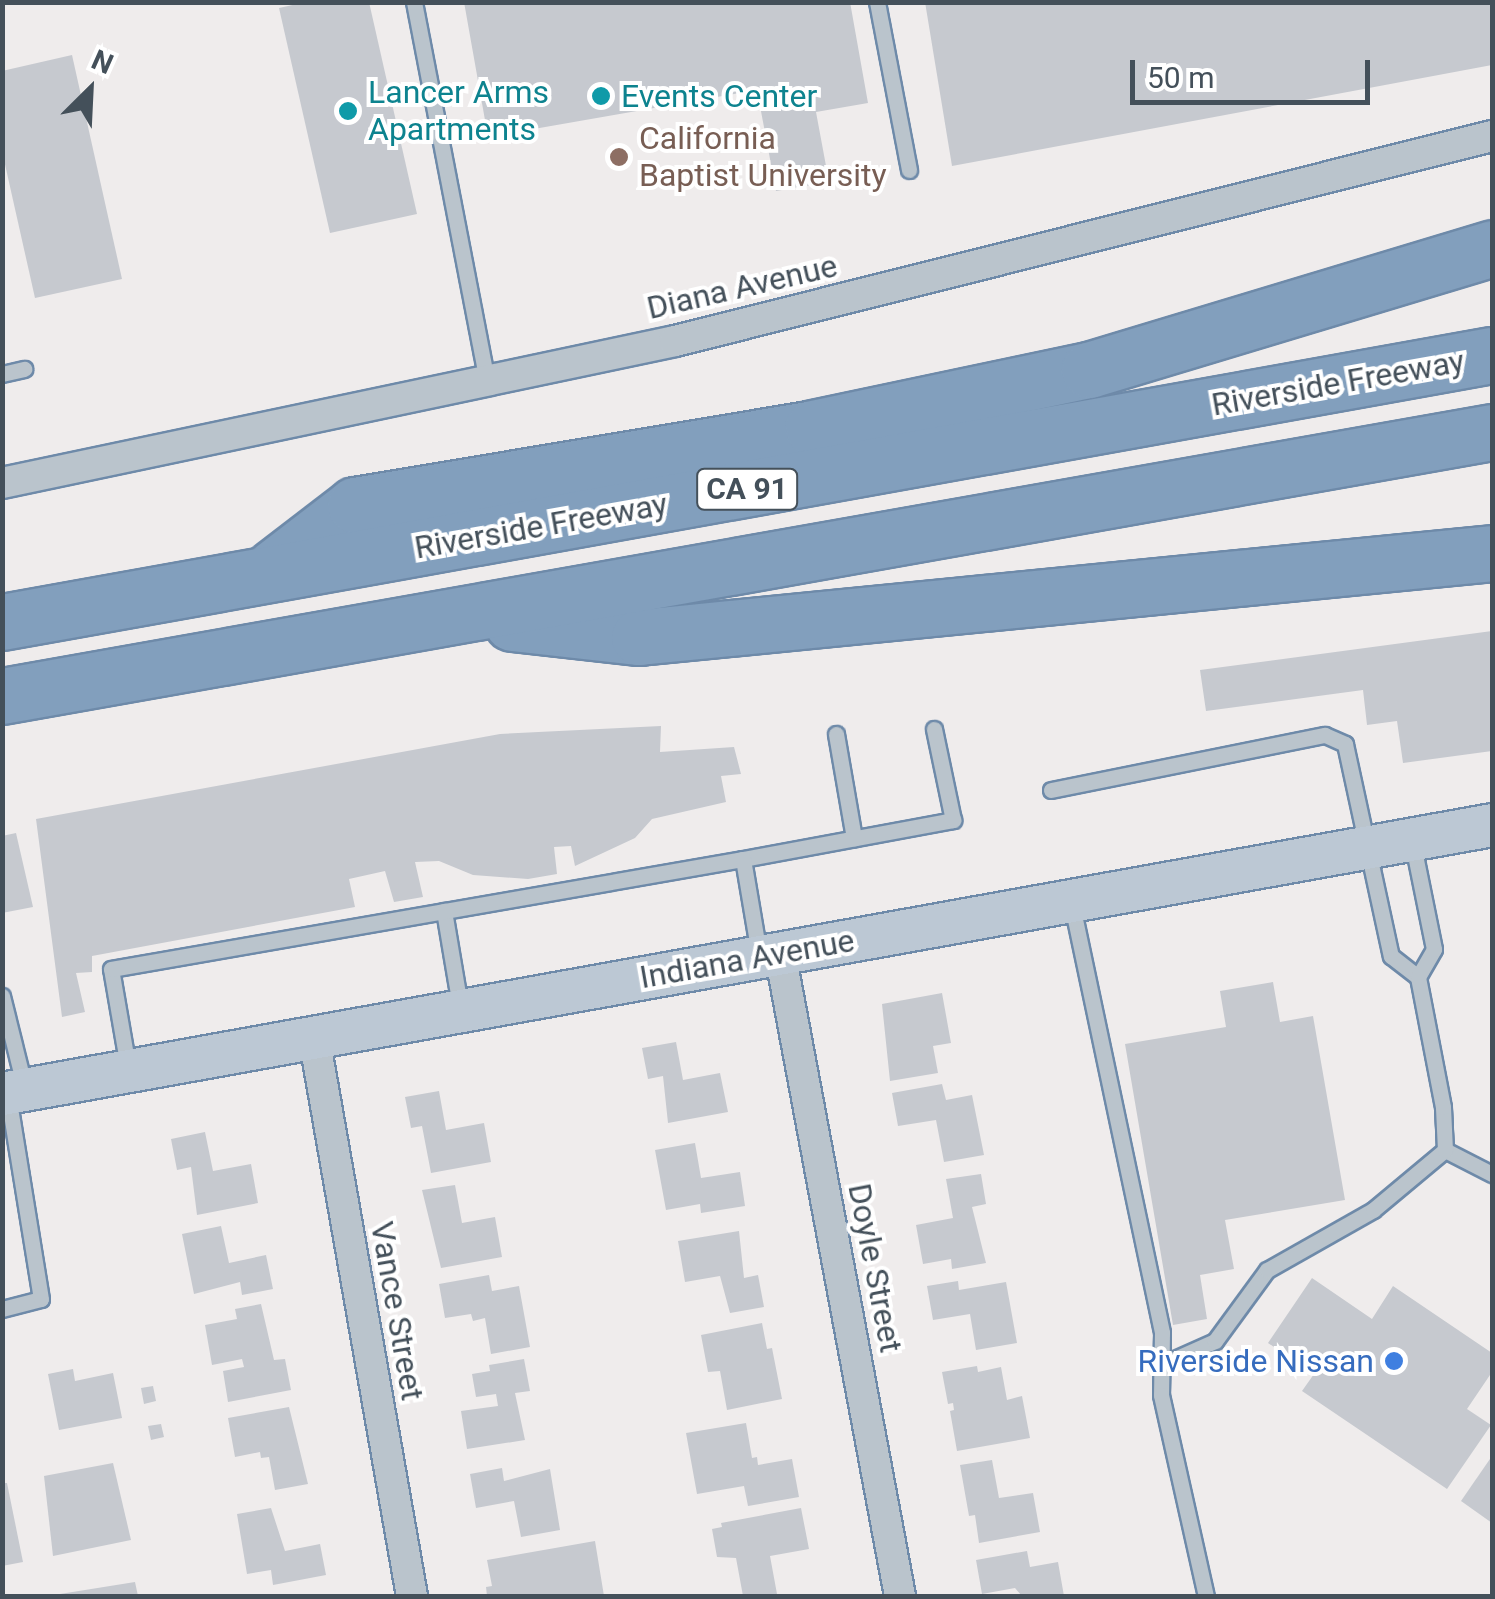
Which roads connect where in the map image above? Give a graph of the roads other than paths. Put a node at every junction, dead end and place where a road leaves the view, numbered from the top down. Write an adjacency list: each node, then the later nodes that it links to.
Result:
1 (414, 2): 9 (lane)
2 (877, 2): 4 (lane)
3 (1492, 136): 9 (street, Diana Avenue)
4 (909, 170)
5 (1492, 248): 13 (highway)
6 (1492, 356): 13 (highway, Riverside Freeway / CA 91)
7 (24, 369): 8 (lane)
8 (2, 374)
9 (486, 377): 11 (street, Diana Avenue)
10 (1492, 432): 14 (highway, CA 91)
11 (2, 483)
12 (1492, 553): 14 (highway)
13 (264, 575): 15 (highway, Riverside Freeway / CA 91)
14 (449, 616): 16 (highway, CA 91)
15 (2, 622)
16 (2, 696)
17 (934, 729): 21 (lane)
18 (836, 734): 21 (lane)
19 (1052, 790): 23 (lane)
20 (1492, 824): 22 (street, Indiana Avenue)
21 (854, 838): 24 (lane)
22 (1412, 838): 23 (street, Indiana Avenue); 28 (lane)
23 (1371, 856): 25 (street, Indiana Avenue); 28 (lane)
24 (743, 859): 26 (lane); 27 (lane)
25 (1072, 900): 27 (street, Indiana Avenue); 37 (lane)
26 (444, 911): 30 (lane); 32 (lane)
27 (770, 955): 30 (street, Indiana Avenue); 39 (street, Doyle Street)
28 (1418, 977): 34 (lane)
29 (2, 996): 33 (lane)
30 (461, 1011): 31 (street, Indiana Avenue)
31 (314, 1037): 32 (street, Indiana Avenue); 38 (street, Vance Street)
32 (129, 1071): 33 (street, Indiana Avenue)
33 (12, 1092): 36 (lane)
34 (1445, 1150): 35 (lane); 37 (lane)
35 (1492, 1174)
36 (2, 1308)
37 (1162, 1365): 40 (lane)
38 (412, 1596)
39 (900, 1596)
40 (1206, 1596)

